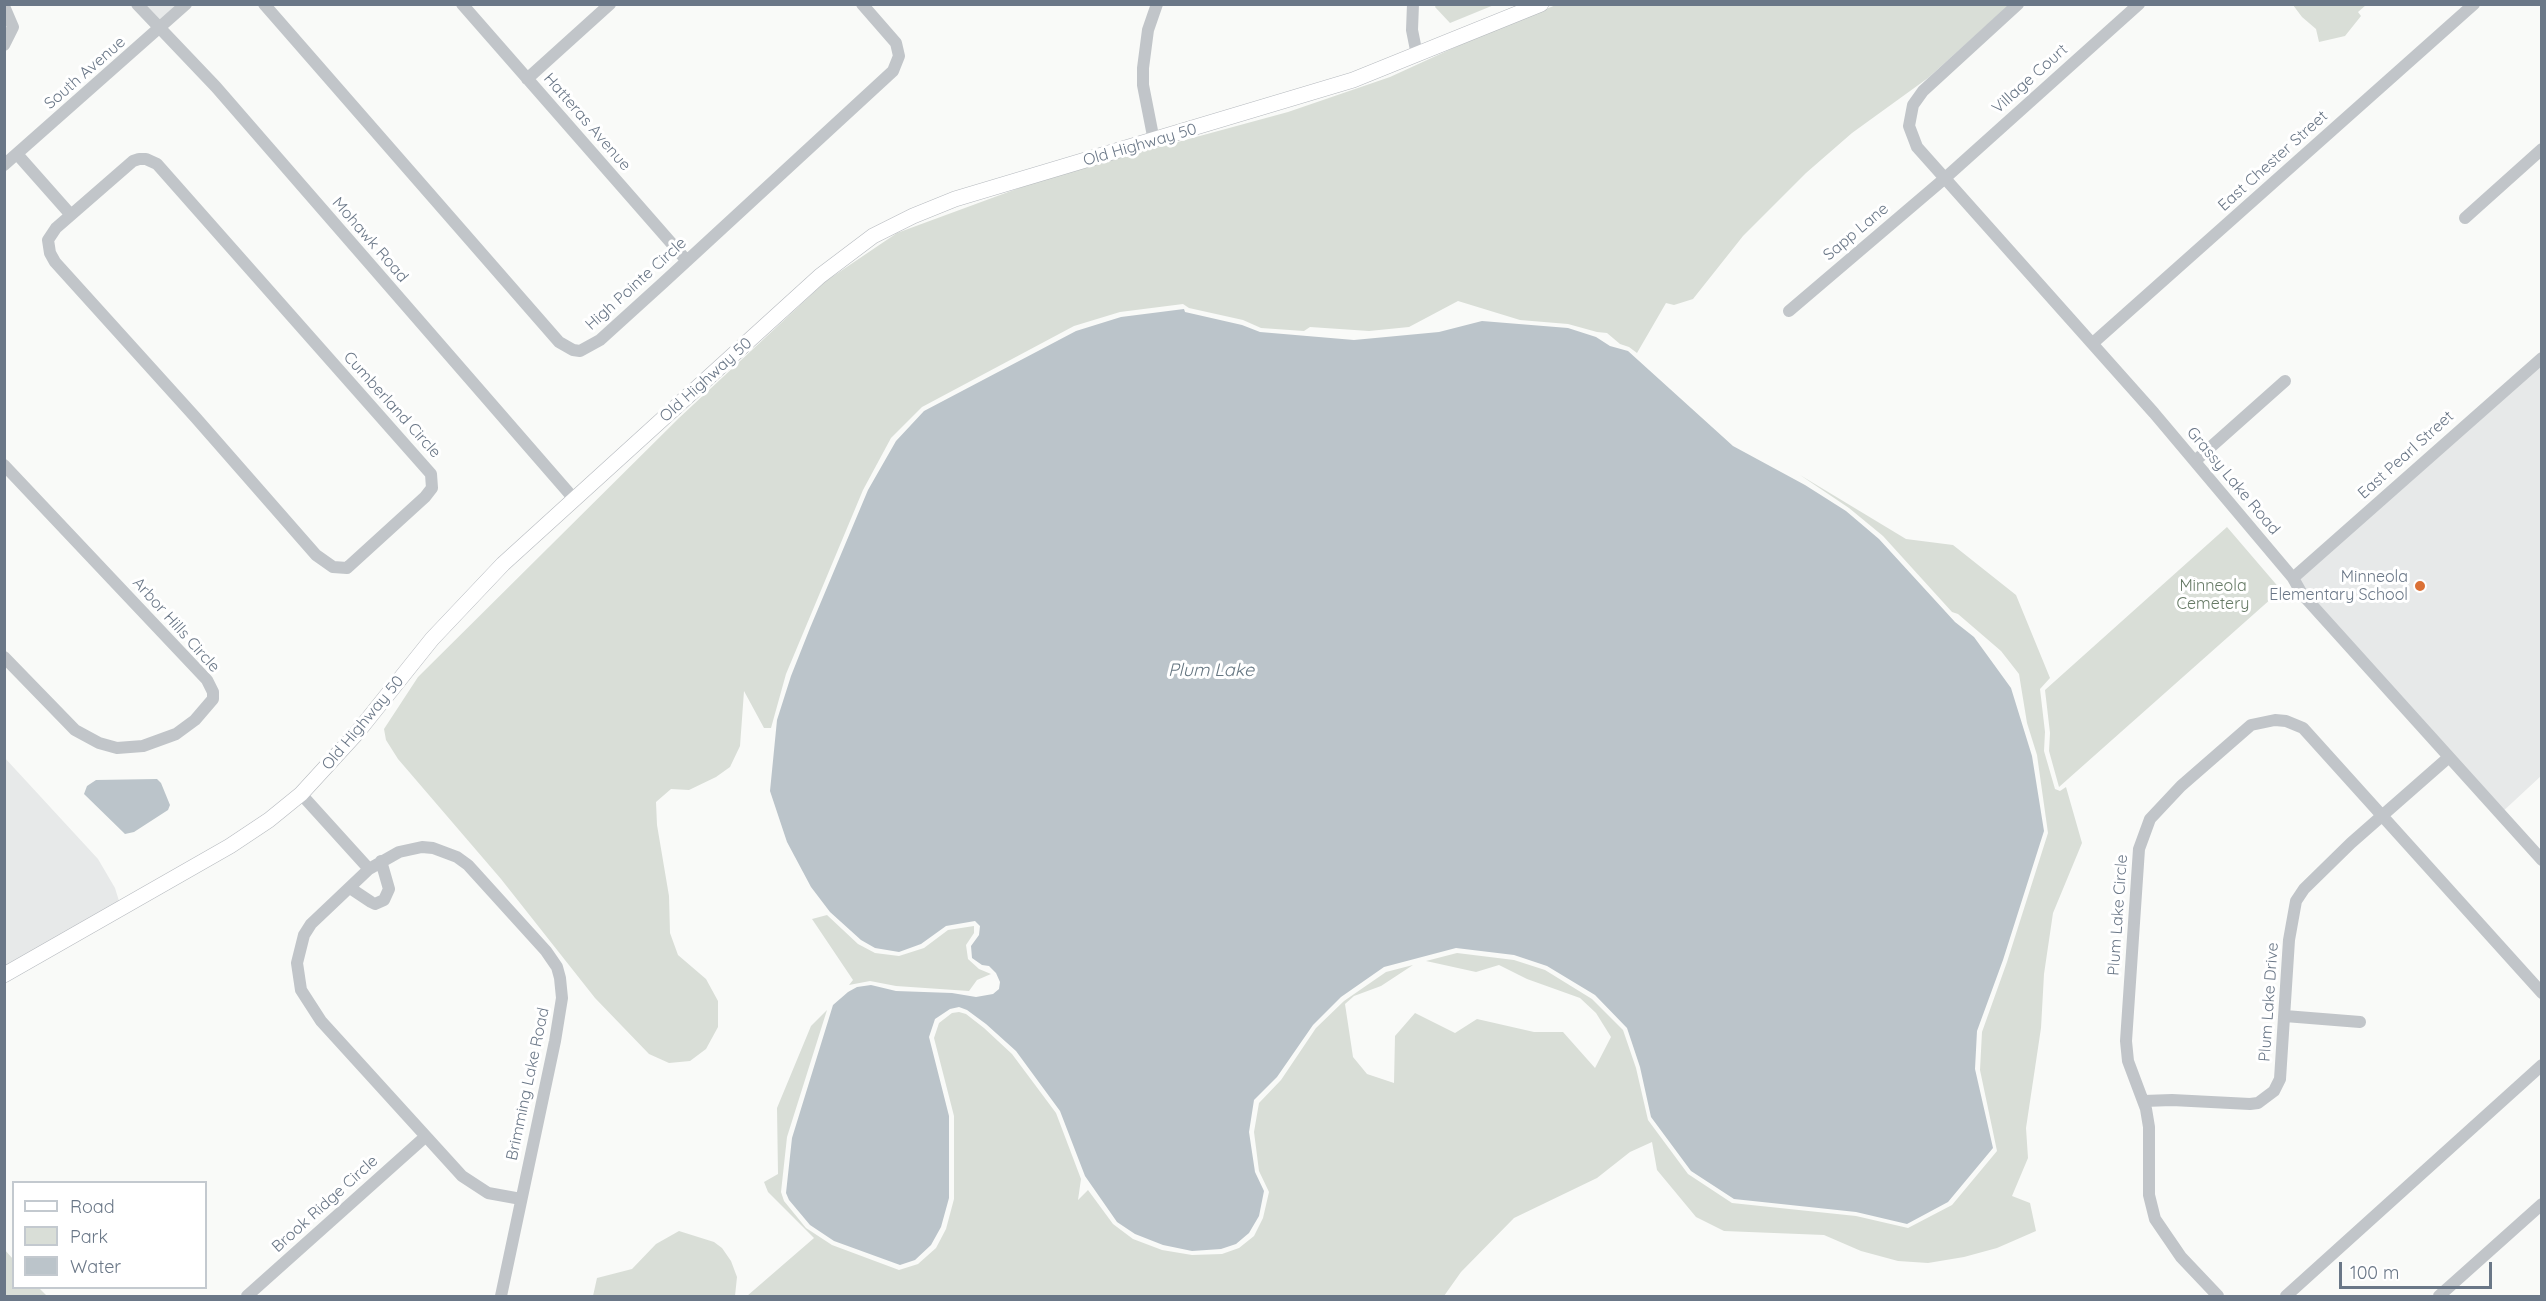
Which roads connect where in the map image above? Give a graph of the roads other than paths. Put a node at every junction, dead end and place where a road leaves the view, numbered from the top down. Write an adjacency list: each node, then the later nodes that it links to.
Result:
1 (137, 4): 14 (street, Mohawk Road)
2 (186, 4): 14 (street, South Avenue)
3 (264, 4): 25 (street, High Pointe Circle)
4 (462, 4): 17 (street, Hatteras Avenue)
5 (610, 4): 17 (street)
6 (862, 4): 25 (street, High Pointe Circle)
7 (1157, 4): 18 (street)
8 (1413, 4): 16 (street)
9 (1541, 4): 16 (main road, Old Highway 50)
10 (2018, 4): 22 (street, Grassy Lake Road)
11 (2139, 4): 22 (street, Village Court)
12 (2474, 4): 27 (street, East Chester Street)
13 (4, 6): 15 (street)
14 (160, 29): 20 (street, South Avenue); 32 (street, Mohawk Road)
15 (4, 45)
16 (1417, 54): 18 (main road, Old Highway 50)
17 (527, 79): 25 (street, Hatteras Avenue)
18 (1154, 141): 32 (main road, Old Highway 50)
19 (2541, 149): 24 (street)
20 (17, 154): 21 (street, South Avenue); 23 (street)
21 (4, 165)
22 (1944, 179): 26 (street, Sapp Lane); 27 (street, Grassy Lake Road)
23 (71, 214): 23 (street, Cumberland Circle)
24 (2465, 218)
25 (687, 261)
26 (1789, 311)
27 (2093, 342): 30 (street, Grassy Lake Road)
28 (2541, 358): 33 (street, East Pearl Street)
29 (2285, 381): 30 (street)
30 (2195, 461): 33 (street, Grassy Lake Road)
31 (4, 465): 34 (street, Arbor Hills Circle)
32 (575, 500): 36 (main road, Old Highway 50)
33 (2293, 578): 35 (street, Grassy Lake Road)
34 (4, 657)
35 (2449, 757): 37 (street); 38 (street, Grassy Lake Road)
36 (301, 794): 40 (street); 42 (main road, Old Highway 50)
37 (2382, 815): 43 (street, Plum Lake Circle); 44 (street, Plum Lake Drive); 47 (street, Plum Lake Circle)
38 (2541, 860)
39 (381, 861): 40 (street, Brimming Lake Road); 41 (street); 49 (street, Brimming Lake Road)
40 (369, 869): 41 (street, Brimming Lake Road)
41 (350, 888): 48 (street, Brimming Lake Road)
42 (4, 975)
43 (2541, 993)
44 (2285, 1016): 45 (street); 47 (street, Plum Lake Drive)
45 (2360, 1022)
46 (2541, 1065): 54 (street)
47 (2144, 1101): 53 (street, Plum Lake Circle)
48 (425, 1137): 49 (street, Brimming Lake Road); 51 (street, Brook Ridge Circle)
49 (521, 1199): 52 (street, Brimming Lake Road)
50 (2541, 1204): 55 (street)
51 (247, 1296)
52 (501, 1296)
53 (2218, 1296)
54 (2286, 1296)
55 (2439, 1296)

